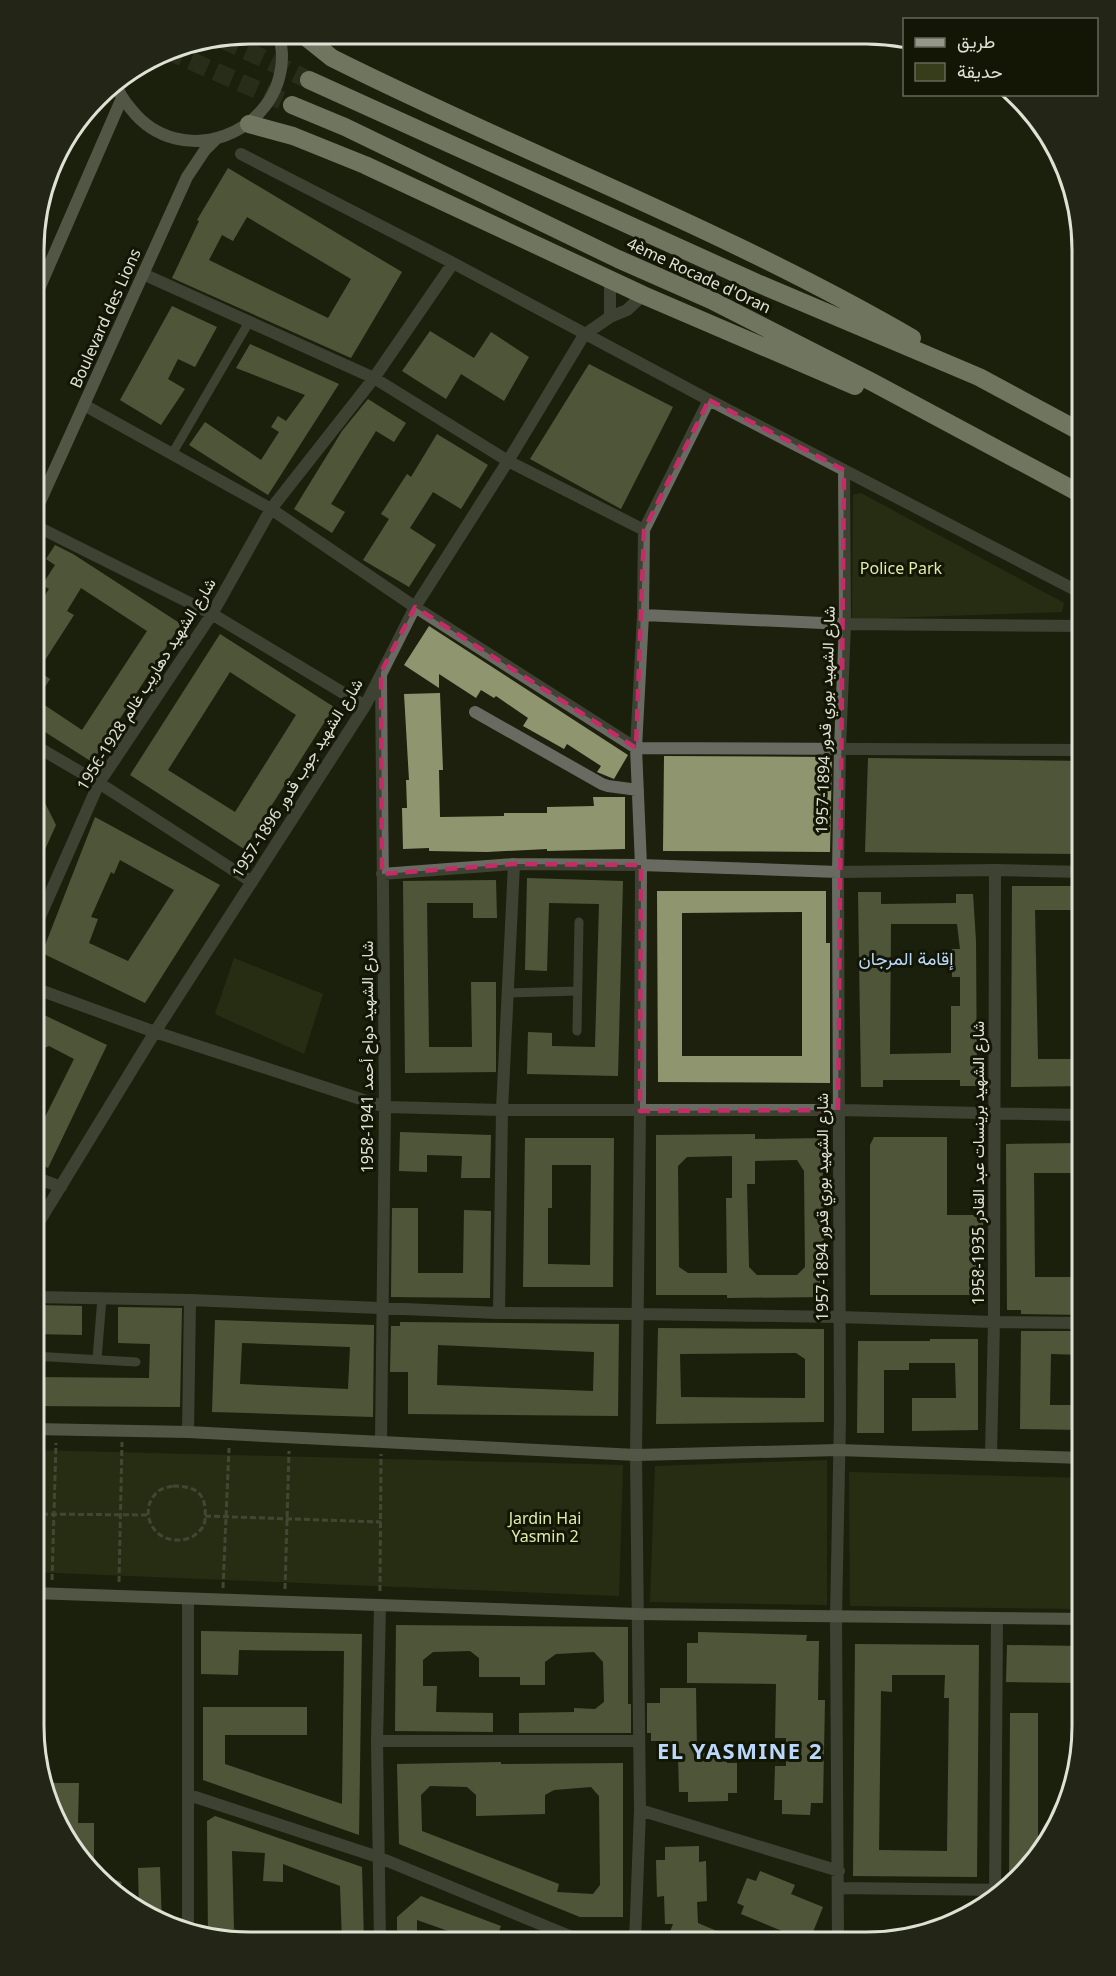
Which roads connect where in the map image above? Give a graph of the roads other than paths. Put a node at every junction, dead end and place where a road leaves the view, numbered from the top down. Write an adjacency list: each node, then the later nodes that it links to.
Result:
1 (280, 44): 7 (street)
2 (313, 44): 18 (highway)
3 (309, 80): 18 (highway, 4ème Rocade d'Oran)
4 (119, 90): 8 (street)
5 (114, 95): 12 (street)
6 (292, 105): 23 (highway, 4ème Rocade d'Oran)
7 (249, 124): 8 (street); 13 (highway)
8 (215, 140): 11 (street, Boulevard des Lions)
9 (240, 154): 10 (street)
10 (453, 263): 17 (street); 19 (street, شارع الشهيد دهاريب غالم 1928-1956)
11 (143, 273): 16 (street); 21 (street, Boulevard des Lions)
12 (44, 275)
13 (610, 279): 14 (highway); 15 (street)
14 (643, 295): 15 (street, شارع الشهيد جوب قدور 1896-1957); 23 (highway)
15 (610, 317): 17 (street, شارع الشهيد جوب قدور 1896-1957)
16 (249, 322): 19 (street); 24 (lane)
17 (584, 335): 20 (street); 25 (street, شارع الشهيد جوب قدور 1896-1957)
18 (979, 377): 22 (highway, 4ème Rocade d'Oran)
19 (374, 378): 25 (street); 29 (street, شارع الشهيد دهاريب غالم 1928-1956)
20 (709, 400): 26 (street); 31 (street)
21 (84, 405): 24 (street); 28 (street, Boulevard des Lions)
22 (1072, 427)
23 (957, 429): 27 (highway, 4ème Rocade d'Oran)
24 (172, 454): 29 (street)
25 (508, 461): 31 (street); 33 (street, شارع الشهيد جوب قدور 1896-1957)
26 (844, 470): 32 (street); 36 (street, شارع الشهيد بوري قدور 1894-1957)
27 (1072, 489)
28 (44, 493)
29 (271, 509): 33 (street); 34 (street, شارع الشهيد دهاريب غالم 1928-1956)
30 (44, 530): 34 (street)
31 (644, 530): 35 (street)
32 (1072, 588)
33 (415, 607): 38 (street, شارع الشهيد جوب قدور 1896-1957); 41 (street)
34 (212, 614): 39 (street); 45 (street, شارع الشهيد دهاريب غالم 1928-1956)
35 (643, 615): 36 (street); 41 (street)
36 (845, 624): 37 (street); 42 (street, شارع الشهيد بوري قدور 1894-1957)
37 (1072, 626)
38 (381, 672): 39 (street, شارع الشهيد جوب قدور 1896-1957); 52 (street, شارع الشهيد دواح أحمد 1941-1958)
39 (365, 706): 53 (street, شارع الشهيد جوب قدور 1896-1957)
40 (474, 712): 46 (street)
41 (636, 748): 42 (street); 46 (street)
42 (840, 748): 43 (street); 50 (street, شارع الشهيد بوري قدور 1894-1957)
43 (1072, 750)
44 (44, 751): 45 (street)
45 (99, 783): 53 (street); 54 (street, شارع الشهيد دهاريب غالم 1928-1956)
46 (638, 790): 48 (street)
47 (514, 864): 48 (street); 52 (street); 58 (street)
48 (640, 865): 50 (street); 63 (street)
49 (995, 870): 50 (street); 51 (street); 65 (street, شارع الشهيد برينسات عبد القادر 1935-1958)
50 (838, 872): 64 (street, شارع الشهيد بوري قدور 1894-1957)
51 (1072, 872)
52 (382, 874): 61 (street, شارع الشهيد دواح أحمد 1941-1958)
53 (252, 882): 60 (street, شارع الشهيد جوب قدور 1896-1957)
54 (44, 907)
55 (579, 922): 56 (lane)
56 (578, 991): 58 (lane); 59 (lane)
57 (44, 992): 60 (street)
58 (508, 993): 62 (street)
59 (577, 1031)
60 (155, 1032): 61 (street); 68 (street, شارع الشهيد جوب قدور 1896-1957)
61 (386, 1107): 62 (street); 73 (street, شارع الشهيد دواح أحمد 1941-1958)
62 (502, 1110): 63 (street); 74 (street)
63 (640, 1110): 64 (street); 75 (street)
64 (838, 1110): 65 (street); 76 (street, شارع الشهيد بوري قدور 1894-1957)
65 (994, 1113): 66 (street); 77 (street, شارع الشهيد برينسات عبد القادر 1935-1958)
66 (1072, 1115)
67 (44, 1181): 68 (street)
68 (61, 1187): 69 (street, شارع الشهيد جوب قدور 1896-1957)
69 (44, 1214)
70 (44, 1297): 71 (street)
71 (102, 1298): 72 (street); 80 (lane)
72 (190, 1300): 73 (street); 83 (street)
73 (381, 1309): 74 (street); 84 (street, شارع الشهيد دواح أحمد 1941-1958)
74 (499, 1313): 75 (street)
75 (639, 1314): 76 (street); 86 (street)
76 (839, 1317): 77 (street); 85 (street, شارع الشهيد بوري قدور 1894-1957)
77 (994, 1322): 78 (street); 87 (street, شارع الشهيد برينسات عبد القادر 1935-1958)
78 (1072, 1323)
79 (44, 1357): 80 (lane)
80 (97, 1359): 81 (lane)
81 (136, 1362)
82 (44, 1429): 83 (street)
83 (188, 1432): 84 (street)
84 (381, 1441): 86 (street)
85 (838, 1450): 86 (street); 87 (street); 93 (street, شارع الشهيد بوري قدور 1894-1957)
86 (636, 1455): 92 (street)
87 (990, 1455): 88 (street)
88 (1072, 1458)
89 (44, 1594): 90 (street)
90 (188, 1599): 91 (street); 98 (street)
91 (380, 1605): 92 (street); 97 (street)
92 (638, 1614): 93 (street); 96 (street)
93 (836, 1616): 94 (street); 101 (street, شارع الشهيد بوري قدور 1894-1957)
94 (997, 1618): 95 (street); 102 (street)
95 (1072, 1619)
96 (639, 1740): 97 (street); 99 (street)
97 (377, 1741): 100 (street)
98 (189, 1795): 100 (street); 105 (street)
99 (640, 1810): 101 (street); 108 (street)
100 (378, 1857): 106 (street); 107 (street)
101 (839, 1871): 103 (street, شارع الشهيد بوري قدور 1894-1957)
102 (999, 1884)
103 (838, 1888): 104 (street); 109 (street, شارع الشهيد بوري قدور 1894-1957)
104 (988, 1893)
105 (188, 1922)
106 (380, 1932)
107 (560, 1932)
108 (635, 1932)
109 (838, 1932)

